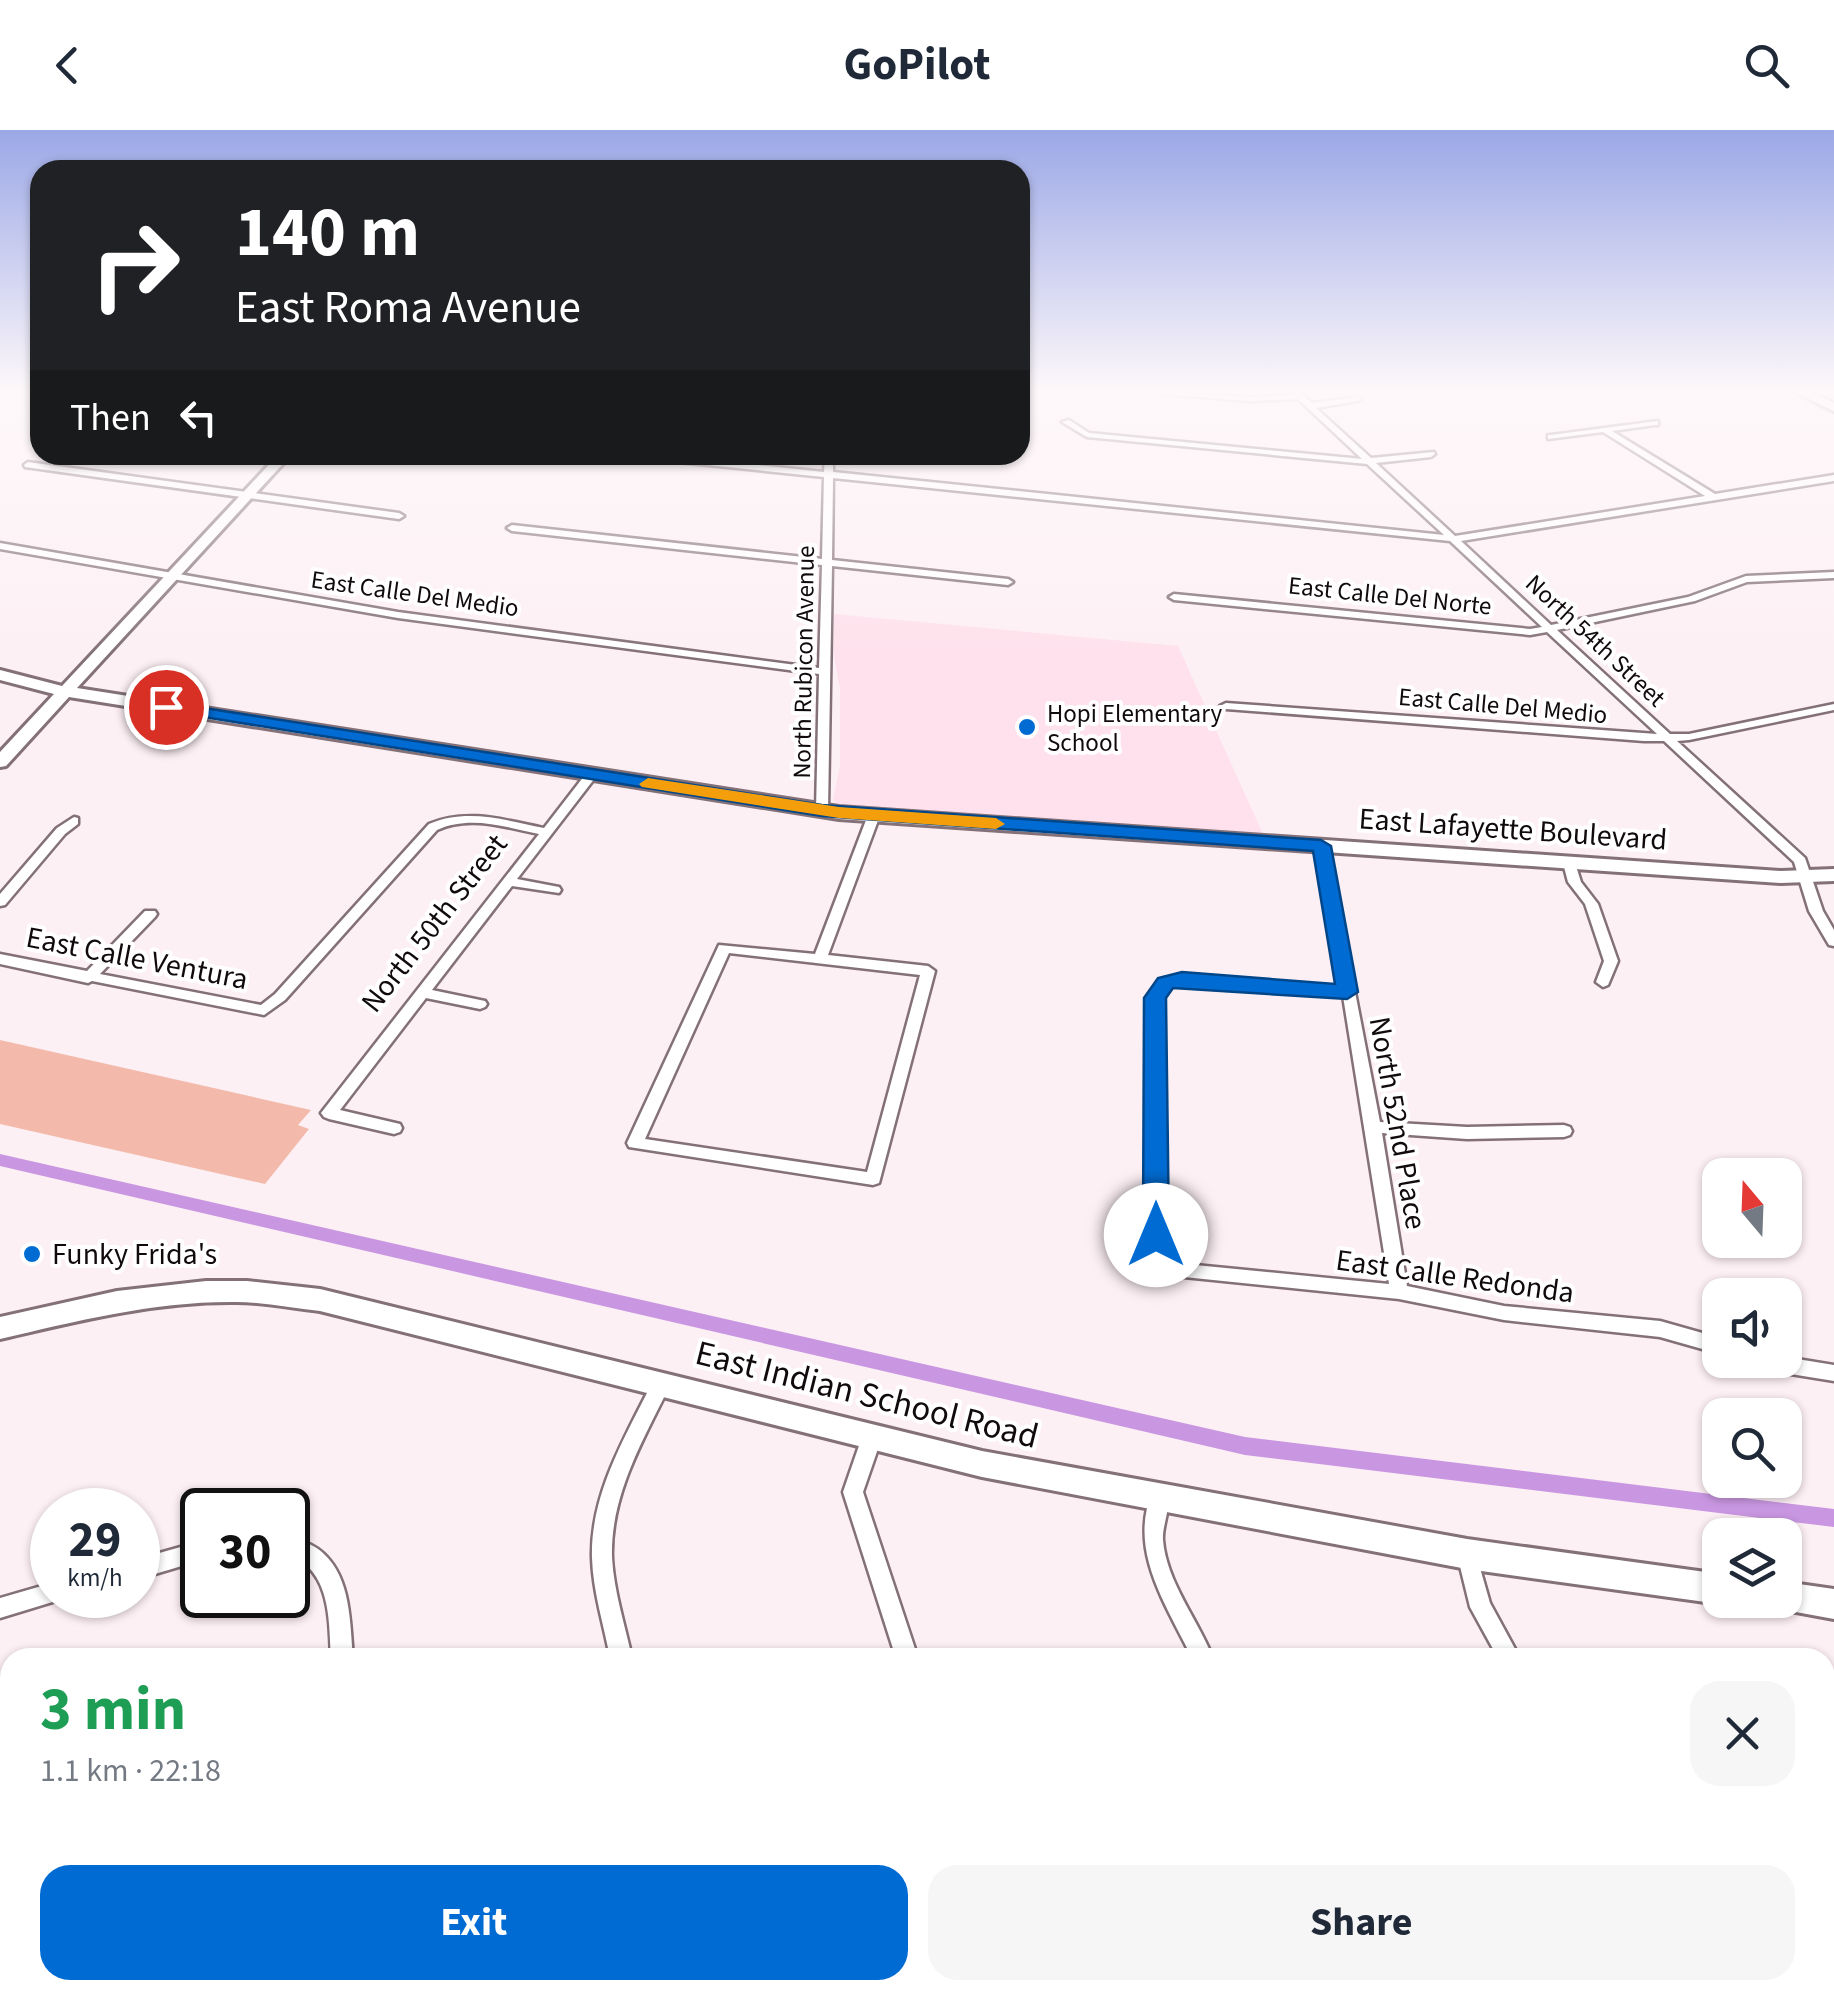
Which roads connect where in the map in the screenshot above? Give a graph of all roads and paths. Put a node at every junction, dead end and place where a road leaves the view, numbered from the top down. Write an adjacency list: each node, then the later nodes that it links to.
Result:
1 (121, 479): 8 (street)
2 (264, 479): 8 (street)
3 (829, 479): 14 (street, North Rubicon Avenue)
4 (870, 479): 12 (street)
5 (1389, 479): 12 (street, North 54th Street)
6 (1684, 479): 9 (street)
7 (1827, 479): 9 (street)
8 (247, 497): 10 (street); 16 (street)
9 (1714, 498): 12 (street)
10 (399, 516)
11 (512, 528): 14 (street)
12 (1454, 539): 19 (street, North 54th Street)
13 (0, 546): 16 (street, East Calle Del Medio)
14 (826, 565): 17 (street); 20 (street, North Rubicon Avenue)
15 (1834, 575): 19 (street, East Calle Del Norte)
16 (174, 578): 20 (street, East Calle Del Medio); 22 (street)
17 (1008, 582)
18 (1174, 597): 19 (street, East Calle Del Norte)
19 (1547, 627): 25 (street, North 54th Street)
20 (826, 672): 28 (street, North Rubicon Avenue)
21 (0, 676): 22 (street, East Lafayette Boulevard)
22 (68, 692): 26 (street); 27 (street, East Lafayette Boulevard)
23 (1226, 706): 25 (street, East Calle Del Medio)
24 (1834, 708): 25 (street, East Calle Del Medio)
25 (1668, 738): 35 (street, North 54th Street)
26 (0, 762)
27 (592, 774): 28 (street, East Lafayette Boulevard); 31 (street, North 50th Street)
28 (822, 811): 29 (street, East Lafayette Boulevard)
29 (874, 815): 32 (street, East Lafayette Boulevard); 42 (street)
30 (74, 821): 38 (street)
31 (544, 836): 36 (street, North 50th Street); 43 (street, East Calle Ventura)
32 (1321, 846): 33 (street, East Lafayette Boulevard); 46 (street, North 52nd Place)
33 (1569, 863): 35 (street, East Lafayette Boulevard); 44 (street)
34 (1834, 876): 35 (street, East Lafayette Boulevard)
35 (1806, 878): 40 (street, North 54th Street)
36 (507, 881): 37 (street); 45 (street, North 50th Street)
37 (554, 890)
38 (0, 902)
39 (150, 914): 43 (street)
40 (1834, 942)
41 (0, 959): 43 (street, East Calle Ventura)
42 (820, 959): 42 (street)
43 (88, 978)
44 (1602, 982)
45 (421, 992): 47 (street); 49 (street, North 50th Street)
46 (1347, 992): 48 (street, North 52nd Place); 51 (street, East Calle Redonda)
47 (480, 1004)
48 (1373, 1127): 50 (street); 51 (street, North 52nd Place)
49 (394, 1128)
50 (1564, 1131)
51 (1399, 1292): 53 (street, East Calle Redonda)
52 (0, 1328): 56 (street, East Indian School Road)
53 (1702, 1341)
54 (1802, 1368): 55 (street)
55 (1834, 1373)
56 (662, 1383): 57 (street, East Indian School Road); 67 (street)
57 (872, 1437): 58 (street, East Indian School Road); 68 (street)
58 (1159, 1499): 59 (street, East Indian School Road); 69 (street)
59 (1467, 1554): 61 (street, East Indian School Road); 70 (street)
60 (310, 1560): 66 (street)
61 (1702, 1586)
62 (30, 1599): 65 (street)
63 (1802, 1600): 64 (street)
64 (1834, 1604)
65 (0, 1608)
66 (341, 1648)
67 (619, 1648)
68 (904, 1648)
69 (1198, 1648)
70 (1504, 1648)

